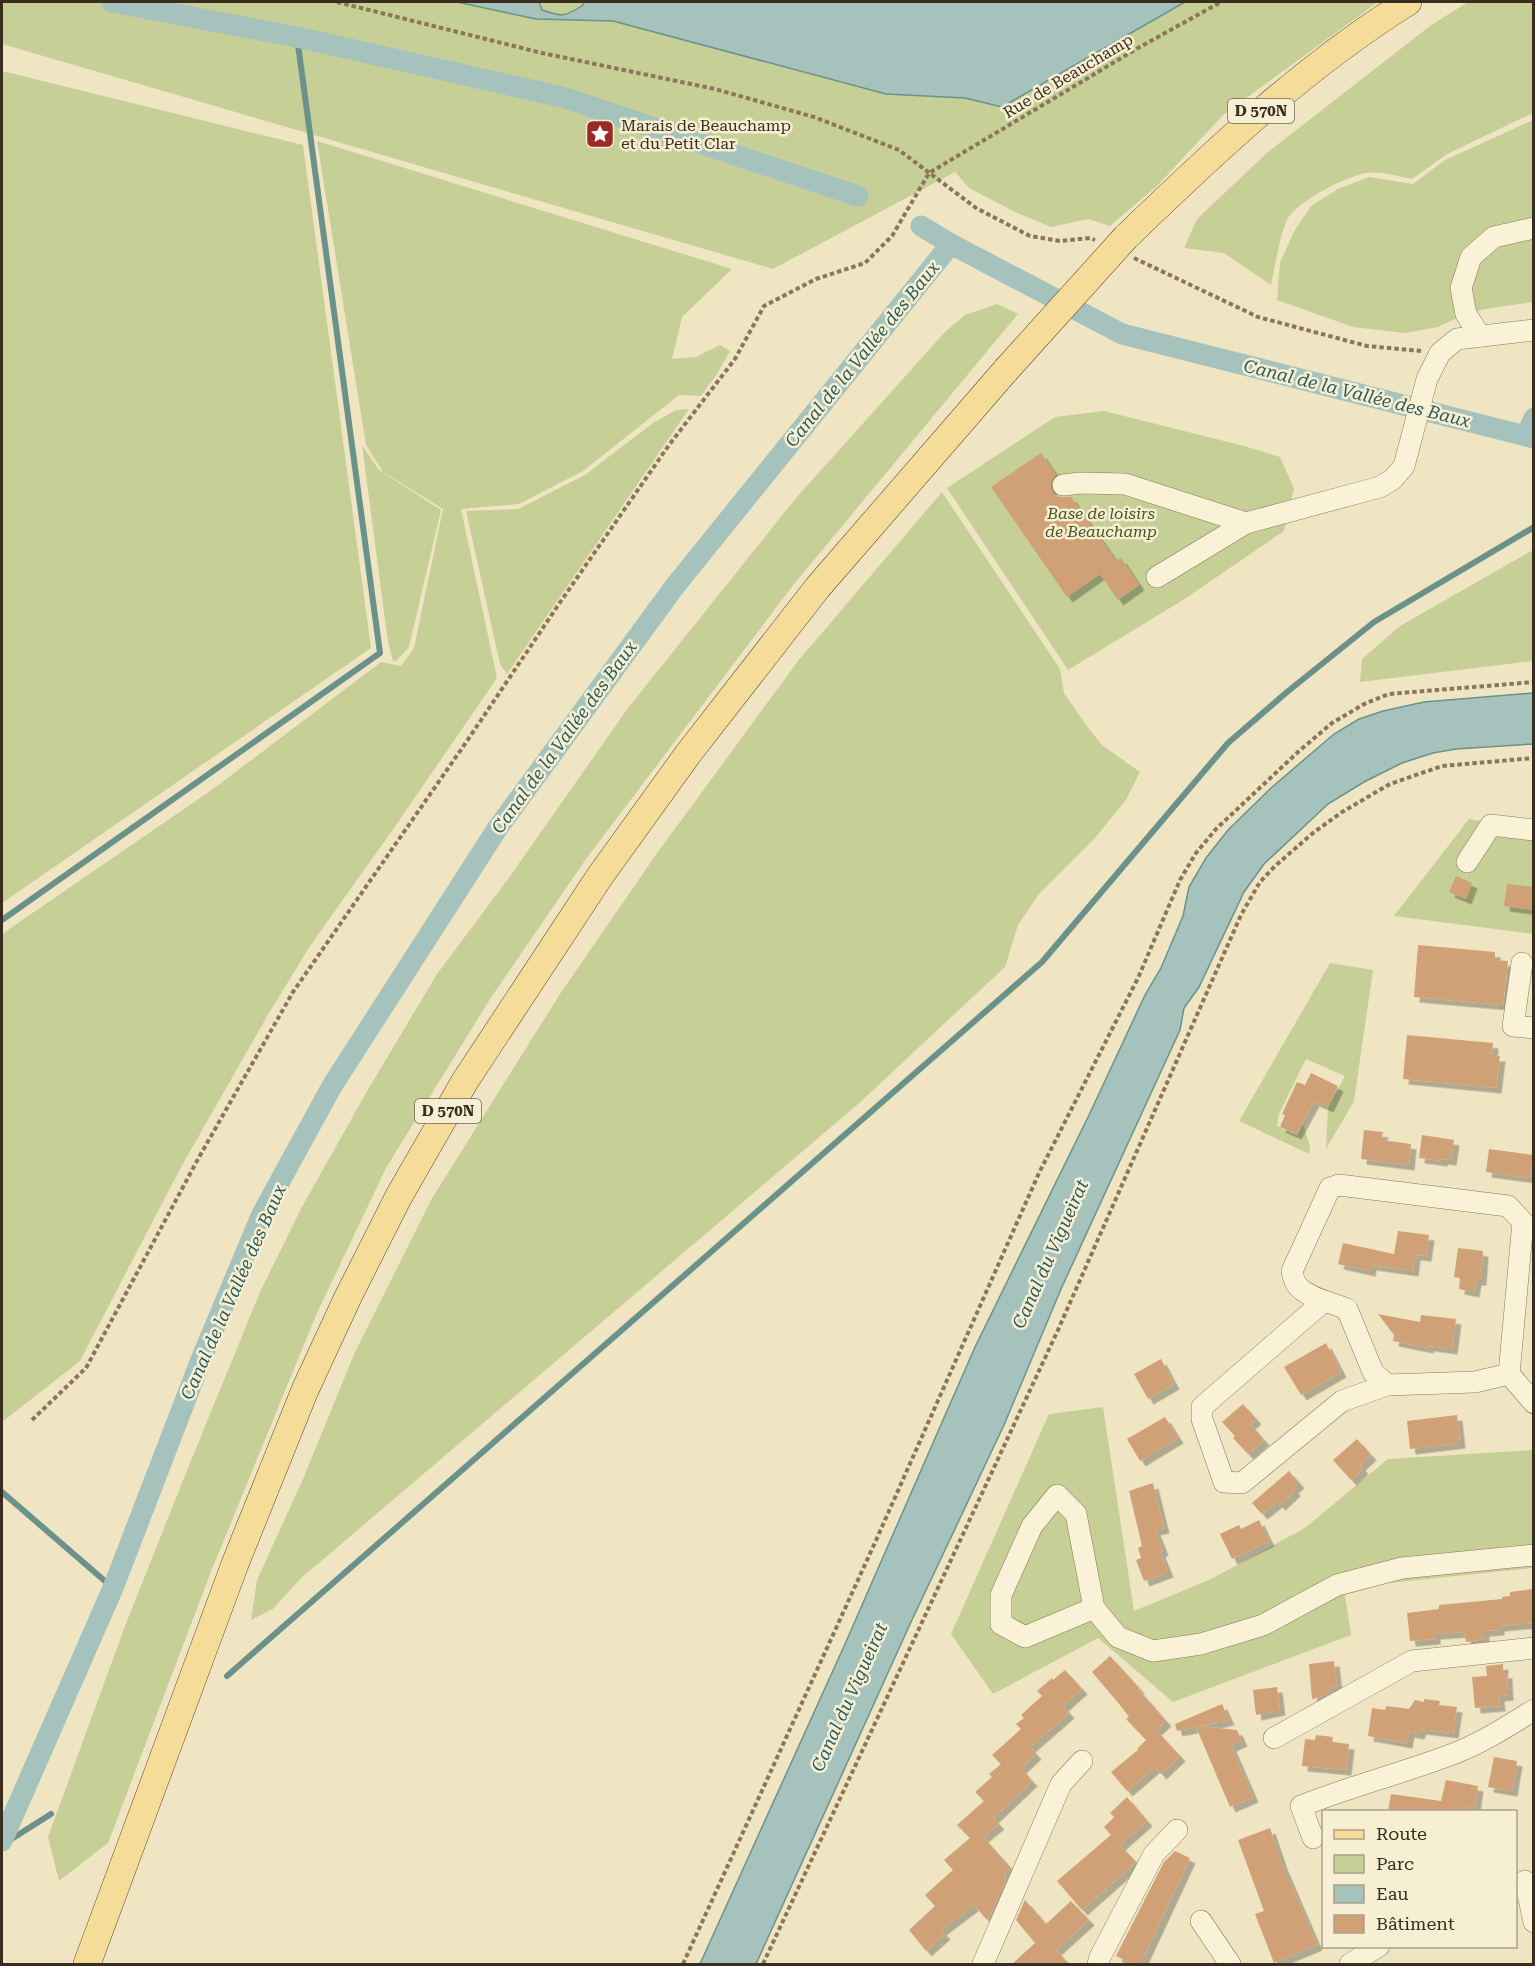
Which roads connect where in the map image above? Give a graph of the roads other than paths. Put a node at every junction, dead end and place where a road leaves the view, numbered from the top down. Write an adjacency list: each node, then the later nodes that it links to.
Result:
1 (1408, 2): 28 (main road, D 570N, bridge)
2 (1533, 228): 4 (street)
3 (1533, 330): 4 (street)
4 (1480, 336): 6 (street)
5 (1063, 485): 6 (street)
6 (1246, 523): 7 (street)
7 (1157, 577)
8 (1533, 830): 9 (street)
9 (1467, 862)
10 (1522, 963): 11 (street)
11 (1533, 1028)
12 (1323, 1302): 13 (street); 14 (street); 14 (street)
13 (1509, 1374): 14 (street); 15 (street)
14 (1387, 1385)
15 (1533, 1403)
16 (1533, 1555): 17 (street)
17 (1094, 1608): 17 (street)
18 (1533, 1648): 20 (street)
19 (1533, 1710): 23 (street)
20 (1274, 1738)
21 (1082, 1761): 29 (street)
22 (1177, 1830): 30 (street)
23 (1313, 1838)
24 (1525, 1881): 26 (street)
25 (1201, 1921): 31 (street)
26 (1533, 1922)
27 (1377, 1948): 32 (street)
28 (87, 1965)
29 (983, 1965)
30 (1098, 1965)
31 (1230, 1965)
32 (1350, 1965)

